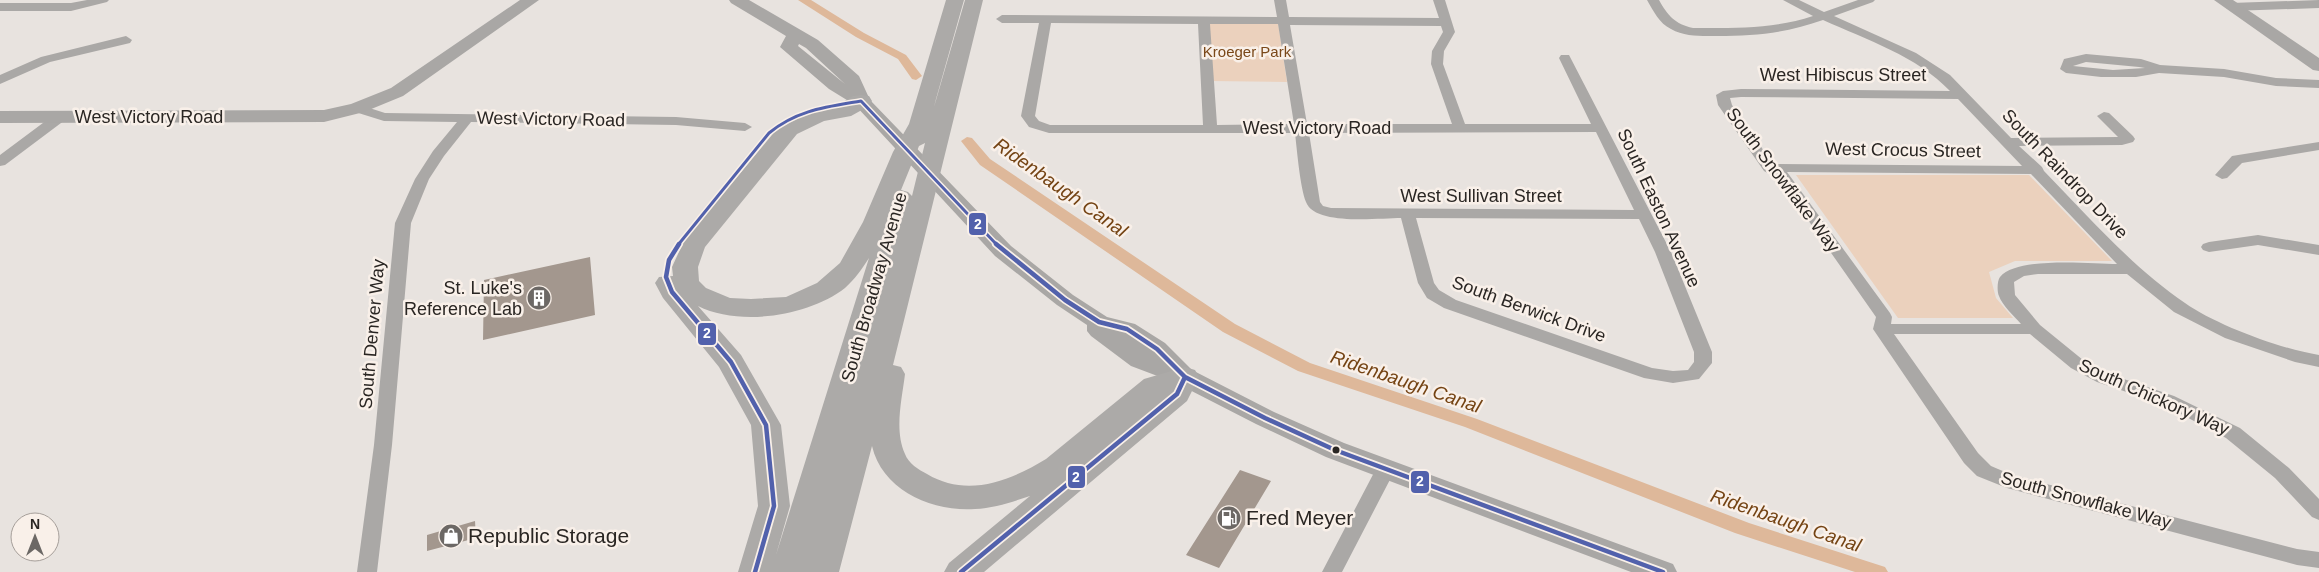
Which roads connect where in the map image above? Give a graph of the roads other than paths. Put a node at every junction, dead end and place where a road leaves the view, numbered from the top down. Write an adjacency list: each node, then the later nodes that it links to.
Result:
1 (103, 0): 14 (street)
2 (531, 0): 30 (main road, West Victory Road)
3 (738, 0): 31 (main road)
4 (955, 0): 36 (main road, South Broadway Avenue)
5 (974, 0): 53 (main road, South Broadway Avenue)
6 (1280, 0): 20 (street)
7 (1438, 0): 21 (street)
8 (1653, 0): 16 (street)
9 (1789, 0): 16 (street, South Raindrop Drive)
10 (1869, 0): 16 (street)
11 (2227, 3): 13 (street); 24 (main road)
12 (2319, 4): 13 (street)
13 (2304, 6): 15 (street)
14 (0, 7)
15 (2319, 15)
16 (1824, 16): 29 (street, South Raindrop Drive)
17 (1002, 19): 18 (street)
18 (1046, 20): 19 (street); 38 (street, West Victory Road)
19 (1204, 21): 20 (street); 38 (street)
20 (1284, 21): 21 (street); 39 (street)
21 (1446, 22): 40 (street)
22 (126, 40): 26 (street)
23 (1565, 58): 41 (street, South Easton Avenue)
24 (2319, 66)
25 (2159, 69): 25 (street); 27 (street)
26 (0, 80)
27 (2319, 84)
28 (1723, 95): 29 (street, West Hibiscus Street); 45 (street, South Snowflake Way)
29 (1962, 95): 42 (street, South Raindrop Drive)
30 (357, 108): 34 (main road, West Victory Road); 35 (street, West Victory Road)
31 (870, 110): 36 (main road); 58 (main road); 63 (main road)
32 (2104, 116): 42 (street)
33 (0, 117): 34 (main road, West Victory Road)
34 (60, 118): 44 (street)
35 (468, 118): 37 (street, West Victory Road); 62 (street, South Denver Way)
36 (920, 123): 64 (main road, South Broadway Avenue)
37 (745, 126)
38 (1210, 128): 39 (street, West Victory Road)
39 (1301, 128): 40 (street, West Victory Road); 48 (street, West Sullivan Street)
40 (1460, 128): 41 (street, West Victory Road)
41 (1601, 128): 49 (street, South Easton Avenue)
42 (2008, 142): 46 (street, South Raindrop Drive)
43 (2319, 146): 47 (street)
44 (0, 162)
45 (1769, 168): 46 (street, West Crocus Street); 55 (street, South Snowflake Way)
46 (2036, 170): 52 (street, South Raindrop Drive)
47 (2222, 175)
48 (1407, 214): 49 (street, West Sullivan Street); 57 (street, South Berwick Drive)
49 (1645, 215): 57 (street, South Easton Avenue)
50 (2209, 247): 51 (street)
51 (2319, 250)
52 (2130, 269): 54 (street, South Chickory Way); 56 (street, South Raindrop Drive)
53 (893, 316): 58 (main road); 65 (main road, South Broadway Avenue)
54 (2034, 328): 55 (street); 60 (street, South Chickory Way)
55 (1881, 329): 61 (street, South Snowflake Way)
56 (2319, 361)
57 (1693, 375)
58 (1185, 377): 59 (main road); 66 (main road)
59 (1385, 470): 67 (street); 68 (main road)
60 (2319, 512)
61 (2319, 560)
62 (368, 572)
63 (755, 572)
64 (788, 572)
65 (822, 572)
66 (961, 572)
67 (1332, 572)
68 (1663, 572)

